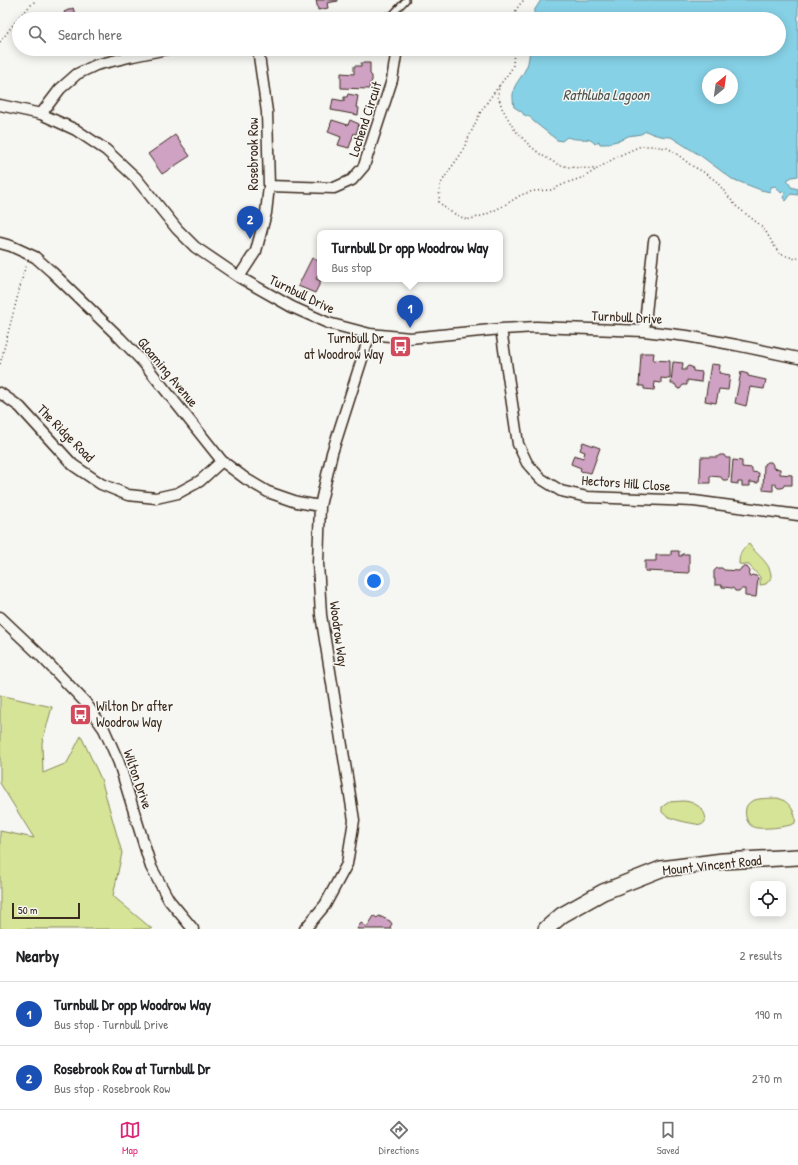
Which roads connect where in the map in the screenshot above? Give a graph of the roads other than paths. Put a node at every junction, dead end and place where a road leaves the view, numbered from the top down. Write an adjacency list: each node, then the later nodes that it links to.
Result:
1 (406, 0): 2 (lane)
2 (393, 12)
3 (133, 56): 7 (street)
4 (259, 56): 8 (street, Rosebrook Row)
5 (396, 56): 8 (street, Lochend Circuit)
6 (0, 106): 7 (street, Turnbull Drive)
7 (41, 114): 11 (street, Turnbull Drive)
8 (269, 186): 11 (street, Rosebrook Row)
9 (654, 241): 13 (street)
10 (0, 242): 17 (street, Gloaming Avenue)
11 (239, 277): 14 (street, Turnbull Drive)
12 (500, 329): 13 (street, Turnbull Drive); 14 (street, Turnbull Drive); 19 (street, Hectors Hill Close)
13 (644, 331): 15 (street, Turnbull Drive)
14 (370, 334): 18 (street, Woodrow Way)
15 (798, 358)
16 (0, 393): 17 (street, The Ridge Road)
17 (222, 461): 18 (street, Gloaming Avenue)
18 (320, 506): 23 (street, Woodrow Way)
19 (798, 515)
20 (0, 617): 22 (street, Wilton Drive)
21 (798, 857): 24 (main road, Mount Vincent Road)
22 (193, 929)
23 (305, 929)
24 (546, 929)

